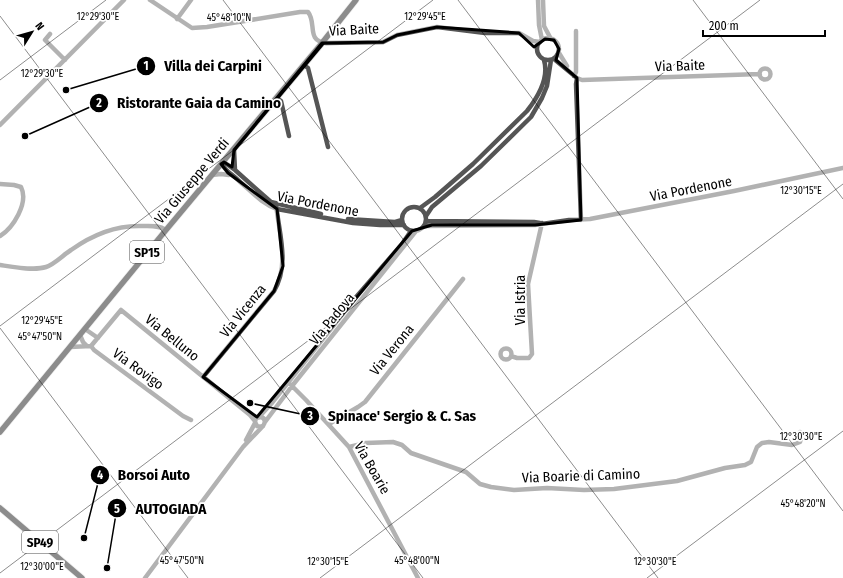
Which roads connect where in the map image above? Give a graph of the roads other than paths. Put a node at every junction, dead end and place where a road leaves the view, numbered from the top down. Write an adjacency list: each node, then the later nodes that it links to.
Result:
1 (124, 0): 17 (street)
2 (150, 0): 7 (street)
3 (191, 0): 7 (street)
4 (356, 0): 13 (main road, Via Giuseppe Verdi / SP15)
5 (538, 0): 12 (street)
6 (543, 0): 11 (street)
7 (177, 19): 13 (street)
8 (576, 31): 22 (street)
9 (50, 34): 17 (street)
10 (528, 38): 12 (street, Via Baite); 13 (street, Via Baite); 14 (street)
11 (551, 39): 12 (street); 15 (street)
12 (541, 41): 14 (street)
13 (322, 43): 19 (main road, Via Giuseppe Verdi / SP15)
14 (537, 49): 18 (street)
15 (559, 52): 16 (street); 20 (street)
16 (553, 59): 18 (street); 20 (street); 38 (street)
17 (65, 60): 24 (street)
18 (544, 60): 35 (street)
19 (304, 65): 23 (main road, Via Giuseppe Verdi / SP15); 26 (street)
20 (570, 71): 22 (street)
21 (760, 74): 22 (street, Via Baite)
22 (575, 77): 37 (street)
23 (277, 98): 25 (street); 27 (main road, Via Giuseppe Verdi / SP15)
24 (0, 125)
25 (289, 136)
26 (328, 146)
27 (234, 150): 28 (main road, Via Giuseppe Verdi / SP15); 30 (street)
28 (223, 163): 30 (street, Via Pordenone); 31 (main road, Via Giuseppe Verdi / SP15); 32 (street, Via Pordenone)
29 (843, 168): 37 (street, Via Pordenone)
30 (235, 170): 34 (street, Via Pordenone)
31 (212, 175): 32 (street); 41 (main road, Via Giuseppe Verdi / SP15)
32 (231, 175): 36 (street, Via Pordenone)
33 (0, 184): 43 (street)
34 (276, 204): 36 (street, Via Vicenza); 39 (street, Via Pordenone)
35 (420, 208): 38 (street); 39 (street)
36 (276, 209): 39 (street, Via Pordenone); 52 (street, Via Vicenza)
37 (582, 220): 40 (street, Via Pordenone)
38 (426, 221): 40 (street, Via Pordenone); 42 (street)
39 (403, 222): 42 (street)
40 (542, 223): 51 (street, Via Istria)
41 (166, 230): 44 (street); 46 (main road, Via Giuseppe Verdi / SP15)
42 (414, 231): 53 (street, Via Padova)
43 (0, 236)
44 (0, 265)
45 (463, 280): 57 (street, Via Verona)
46 (85, 329): 47 (main road, Via Giuseppe Verdi / SP15); 48 (street)
47 (80, 335): 49 (street, Via Rovigo); 50 (main road, Via Giuseppe Verdi / SP15)
48 (98, 338): 49 (street); 52 (street, Via Belluno)
49 (89, 346): 50 (street); 54 (street, Via Rovigo)
50 (70, 347): 58 (main road, Via Giuseppe Verdi / SP15)
51 (511, 356)
52 (203, 377): 55 (street, Via Belluno)
53 (290, 385): 55 (street, Via Padova); 56 (street, Via Padova); 57 (street, Via Boarie)
54 (191, 420)
55 (256, 420): 56 (street); 56 (street); 60 (street, Via Padova)
56 (264, 424): 60 (street, Via Padova)
57 (329, 424): 61 (street, Via Boarie)
58 (0, 432)
59 (800, 432): 61 (street, Via Boarie di Camino)
60 (243, 447): 64 (street)
61 (349, 447): 65 (street, Via Boarie)
62 (0, 508): 63 (main road, SP49)
63 (81, 577)
64 (145, 578)
65 (418, 578)

